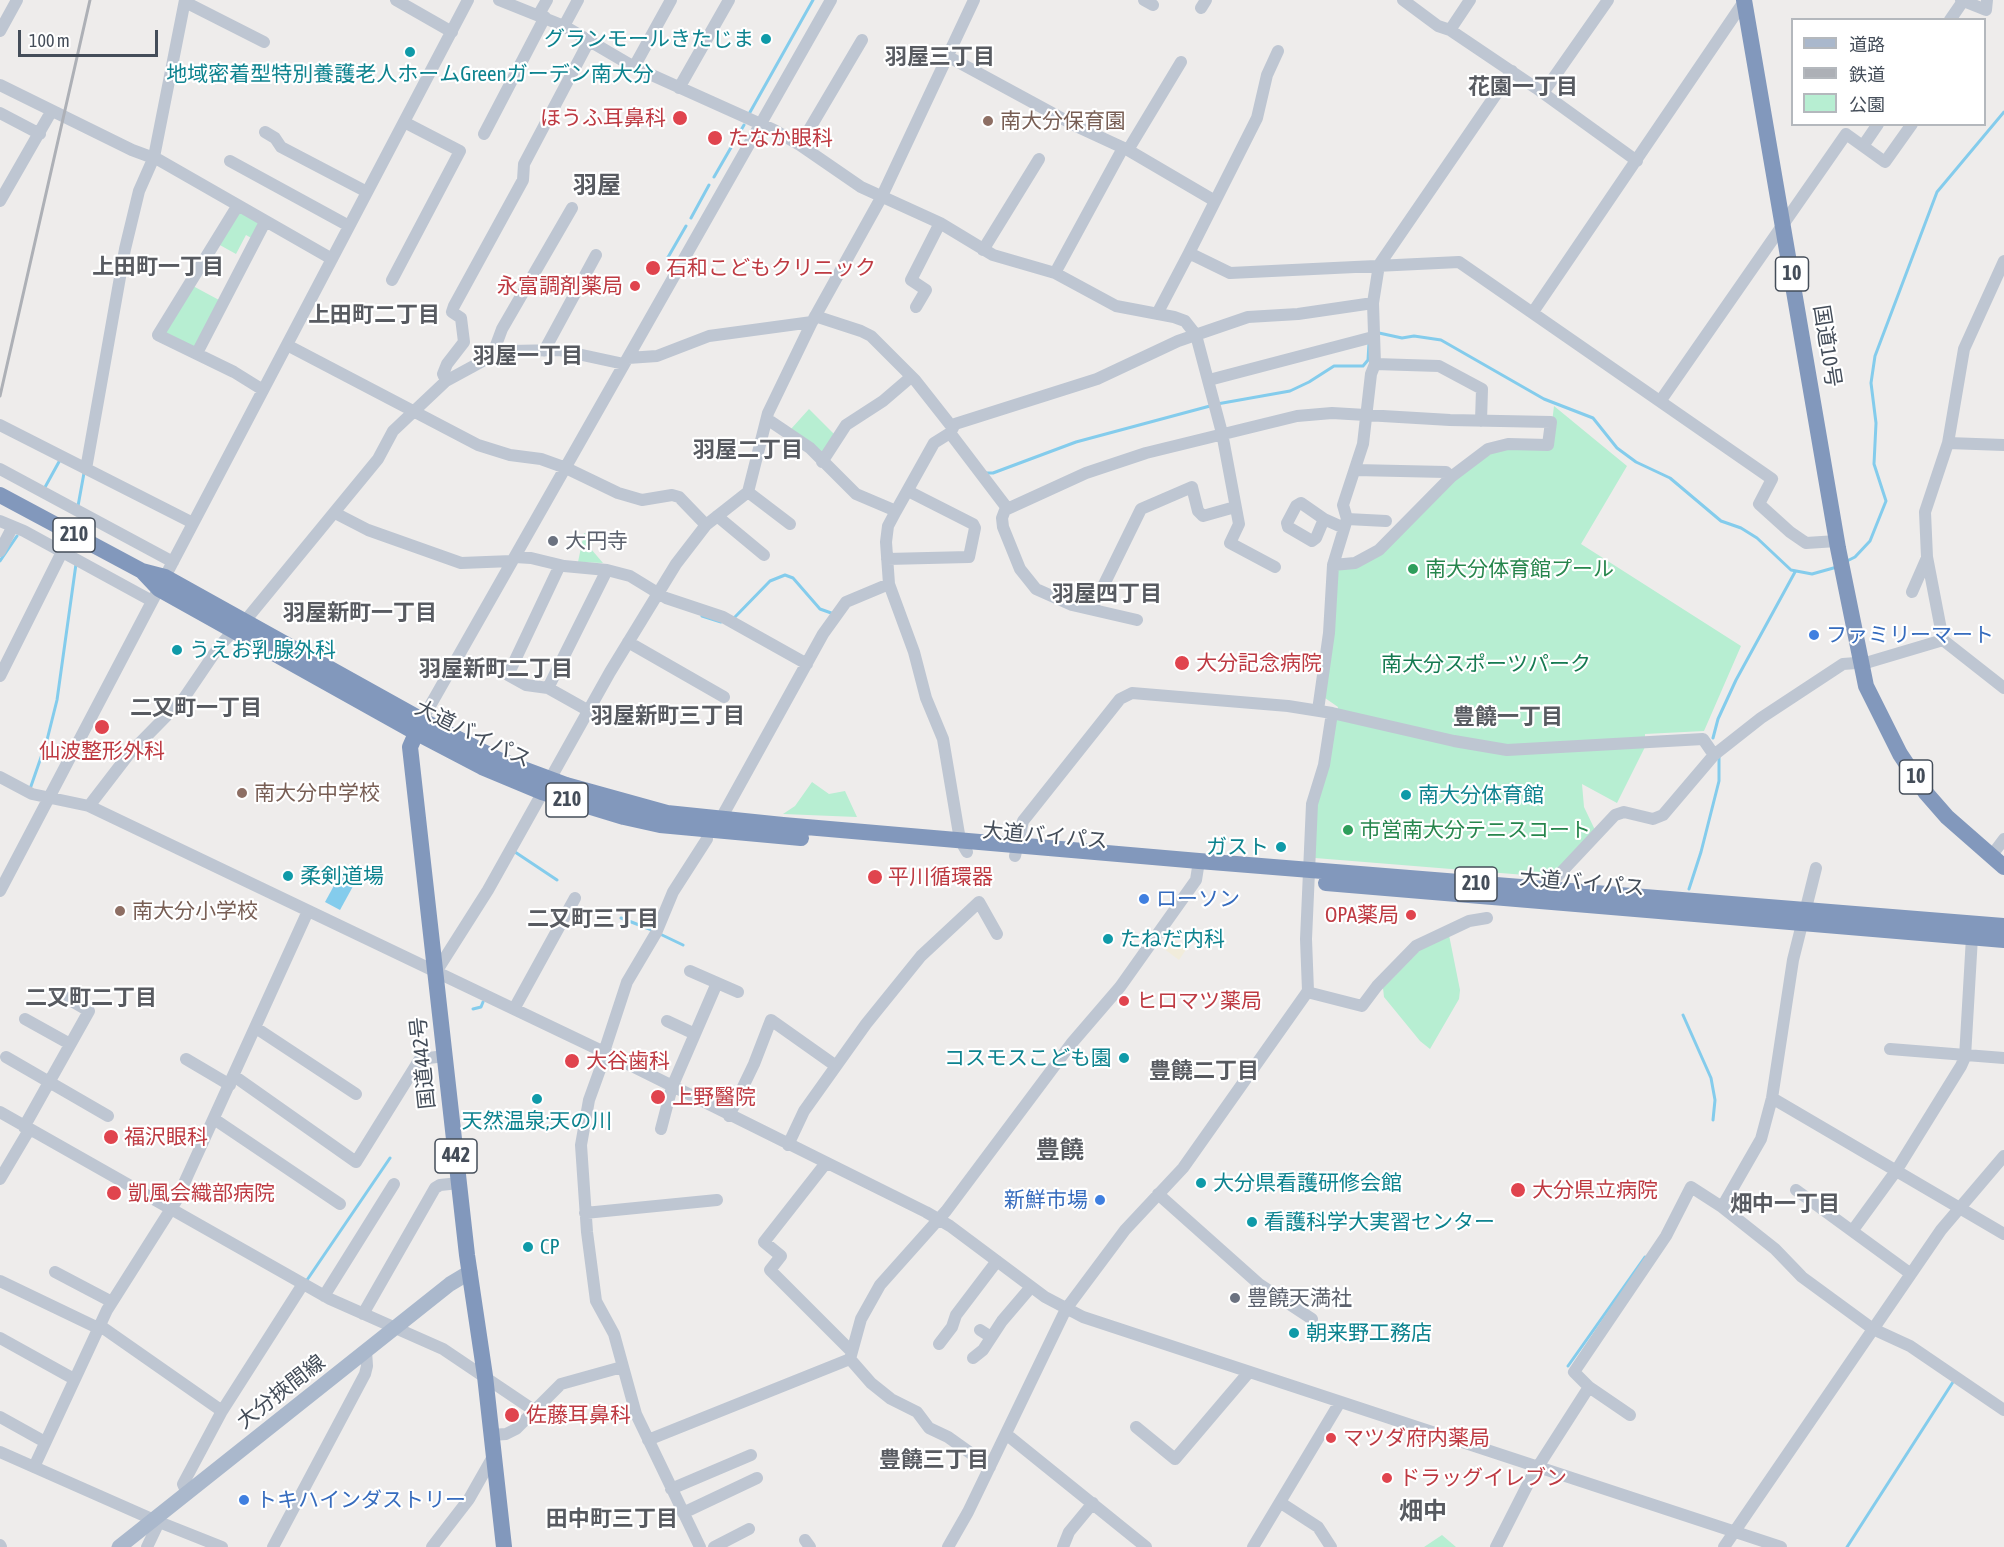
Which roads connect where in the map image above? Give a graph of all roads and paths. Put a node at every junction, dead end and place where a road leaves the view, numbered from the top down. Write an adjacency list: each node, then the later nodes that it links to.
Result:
1 (17, 0): 21 (street)
2 (396, 0): 23 (street)
3 (468, 0): 23 (street)
4 (499, 0): 18 (street)
5 (547, 0): 18 (street)
6 (578, 0): 20 (street)
7 (671, 0): 30 (street)
8 (729, 0): 33 (street)
9 (831, 0): 38 (street)
10 (974, 0): 28 (street)
11 (1402, 0): 22 (street)
12 (1470, 0): 22 (street)
13 (1608, 0): 34 (street)
14 (1745, 0): 50 (street); 59 (highway, 国道10号 / 10)
15 (1987, 0): 17 (street)
16 (185, 1): 26 (street); 47 (street)
17 (1962, 1): 19 (street)
18 (542, 16): 20 (street); 43 (street)
19 (1951, 18)
20 (564, 26): 25 (street)
21 (0, 30)
22 (1450, 30): 31 (street)
23 (452, 32): 37 (street)
24 (862, 40): 44 (street)
25 (588, 41): 30 (street); 84 (street)
26 (264, 42)
27 (1278, 51): 54 (street)
28 (947, 57): 46 (street); 52 (street)
29 (1181, 62): 46 (street)
30 (634, 67): 33 (street)
31 (1512, 71): 34 (street); 66 (street)
32 (0, 85): 35 (street)
33 (679, 88): 38 (street)
34 (1543, 93): 50 (street)
35 (51, 112): 42 (street); 47 (street)
36 (0, 113): 42 (street)
37 (404, 122): 51 (street); 68 (street)
38 (761, 124): 44 (street); 80 (street)
39 (1877, 126): 45 (street)
40 (1911, 126): 45 (street)
41 (265, 132): 51 (street)
42 (40, 134): 53 (street)
43 (484, 134)
44 (800, 145): 52 (street)
45 (1863, 146): 59 (street)
46 (1125, 149): 54 (street); 67 (street)
47 (154, 157): 55 (street); 99 (street)
48 (1039, 159): 61 (street)
49 (230, 161): 60 (street)
50 (1637, 161): 71 (street)
51 (367, 192): 60 (street)
52 (881, 198): 58 (street); 73 (street)
53 (1, 199)
54 (1215, 201): 62 (street)
55 (238, 205): 57 (street); 78 (street)
56 (572, 208): 79 (street)
57 (265, 222): 64 (street); 78 (street)
58 (940, 223): 61 (street); 70 (street)
59 (1784, 223): 86 (street); 118 (highway, 国道10号 / 10)
60 (349, 226): 64 (street)
61 (983, 250): 67 (street)
62 (1189, 253): 66 (street); 72 (street)
63 (596, 255): 77 (street)
64 (332, 259): 76 (street)
65 (2004, 261): 94 (street)
66 (1379, 265): 69 (street); 71 (street)
67 (1055, 273): 72 (street)
68 (392, 280)
69 (1373, 303): 74 (street); 75 (street)
70 (916, 307)
71 (1533, 312): 86 (street)
72 (1157, 314): 74 (street)
73 (814, 319): 80 (street); 82 (street); 89 (street)
74 (1196, 335): 83 (street); 92 (street)
75 (1373, 337): 81 (street); 83 (street)
76 (287, 345): 85 (street); 87 (street)
77 (544, 351): 79 (street); 80 (street)
78 (197, 353): 85 (street)
79 (492, 356): 84 (street)
80 (626, 361): 97 (street)
81 (1375, 364): 88 (street); 90 (street)
82 (911, 377): 92 (street); 96 (street)
83 (1209, 380): 93 (street)
84 (446, 381): 87 (street)
85 (263, 390): 113 (street)
86 (1661, 400): 118 (street)
87 (414, 411): 97 (street); 108 (street)
88 (1365, 416): 90 (street); 93 (street); 100 (street)
89 (767, 419): 96 (street); 103 (street)
90 (1481, 421): 101 (street)
91 (0, 425): 99 (street)
92 (951, 430): 102 (street); 106 (street)
93 (1222, 433): 105 (street); 106 (street)
94 (1948, 442): 95 (street); 122 (street)
95 (2004, 445)
96 (822, 462): 107 (street)
97 (566, 468): 116 (street); 123 (street)
98 (0, 469): 129 (street)
99 (86, 469): 113 (street)
100 (1355, 470): 101 (street); 114 (street)
101 (1451, 477): 126 (street)
102 (908, 491): 107 (street); 124 (street)
103 (748, 492): 109 (street); 115 (street)
104 (3, 497): 129 (highway, 大道バイパス / 210)
105 (1235, 507): 127 (street); 133 (street)
106 (1007, 508): 133 (street)
107 (896, 511): 124 (street)
108 (335, 513): 123 (street); 135 (street)
109 (717, 516): 116 (street); 121 (street)
110 (1324, 519): 114 (street)
111 (0, 521): 117 (street)
112 (1386, 521): 114 (street)
113 (193, 523): 129 (street)
114 (1345, 523): 126 (street)
115 (790, 524)
116 (706, 525): 132 (street)
117 (12, 528): 119 (street); 120 (street)
118 (1837, 545): 139 (highway, 国道10号 / 10)
119 (0, 551)
120 (62, 552): 129 (street); 140 (street)
121 (764, 555)
122 (1927, 557): 131 (street); 136 (street)
123 (513, 559): 125 (street); 147 (street)
124 (887, 559): 130 (street)
125 (560, 565): 128 (street); 141 (street)
126 (1333, 565): 144 (street)
127 (1275, 567)
128 (607, 570): 132 (street); 141 (street)
129 (162, 582): 135 (highway, 大道バイパス / 210); 151 (street)
130 (889, 584): 138 (street); 155 (street)
131 (1912, 592)
132 (658, 593): 137 (street); 138 (street)
133 (1092, 609): 134 (street)
134 (1137, 620)
135 (239, 626): 147 (highway, 大道バイパス / 210); 152 (street)
136 (1943, 640): 139 (street); 142 (street)
137 (628, 642): 143 (street); 145 (street)
138 (807, 664): 154 (street)
139 (1862, 664): 148 (street); 157 (highway, 国道10号 / 10); 159 (highway, 国道10号 / 10)
140 (0, 676)
141 (548, 688): 145 (street)
142 (2004, 688)
143 (724, 697)
144 (1318, 710): 146 (street); 156 (street)
145 (589, 711): 150 (street)
146 (1332, 713): 148 (street); 161 (street)
147 (419, 726): 150 (highway, 大道バイパス / 210); 173 (highway, 国道442号 / 442)
148 (1714, 755): 162 (street)
149 (0, 777): 151 (street)
150 (546, 786): 153 (highway, 大道バイパス / 210); 173 (street)
151 (51, 797): 152 (street); 163 (street)
152 (89, 806): 165 (street)
153 (706, 824): 154 (highway, 大道バイパス / 210); 185 (street)
154 (727, 826): 155 (highway, 大道バイパス / 210)
155 (963, 846): 156 (highway, 大道バイパス / 210)
156 (1016, 850): 158 (highway, 大道バイパス / 210)
157 (2001, 850)
158 (1198, 866): 161 (highway, 大道バイパス / 210); 218 (street)
159 (2004, 867)
160 (1816, 868): 166 (street)
161 (1310, 876): 162 (highway, 大道バイパス / 210); 166 (highway, 大道バイパス / 210); 176 (street)
162 (1552, 890): 166 (highway, 大道バイパス / 210)
163 (0, 891)
164 (575, 898): 178 (street)
165 (308, 911): 173 (street); 181 (street)
166 (1802, 917): 168 (highway, 大道バイパス / 210); 170 (highway, 大道バイパス / 210); 196 (street)
167 (1487, 918): 176 (street)
168 (2004, 926)
169 (996, 933): 191 (street)
170 (1972, 937): 171 (highway, 大道バイパス / 210); 188 (street)
171 (2004, 940)
172 (690, 971): 174 (street)
173 (436, 972): 178 (street); 186 (highway, 国道442号 / 442)
174 (717, 983): 175 (street); 182 (street)
175 (738, 992)
176 (1307, 992): 211 (street)
177 (58, 993): 183 (street)
178 (514, 1010): 185 (street)
179 (25, 1019): 183 (street)
180 (667, 1021): 182 (street)
181 (256, 1028): 192 (street); 195 (street)
182 (695, 1034): 194 (street)
183 (70, 1044): 193 (street)
184 (1890, 1049): 188 (street)
185 (605, 1052): 194 (street); 217 (street)
186 (445, 1056): 192 (street); 208 (highway, 国道442号 / 442)
187 (6, 1057): 193 (street)
188 (1965, 1057): 189 (street); 206 (street)
189 (2004, 1058)
190 (186, 1059): 192 (street)
191 (837, 1066): 199 (street); 203 (street)
192 (232, 1080): 200 (street)
193 (49, 1081): 198 (street); 201 (street)
194 (672, 1087): 199 (street); 202 (street)
195 (356, 1094)
196 (1772, 1098): 206 (street); 215 (street)
197 (0, 1112): 201 (street)
198 (108, 1116)
199 (729, 1116): 203 (street)
200 (214, 1119): 213 (street); 216 (street)
201 (26, 1128): 207 (street); 216 (street)
202 (661, 1129)
203 (788, 1145): 205 (street)
204 (2004, 1156): 214 (street)
205 (826, 1163): 218 (street); 239 (street)
206 (1896, 1171): 214 (street); 219 (street)
207 (0, 1179)
208 (459, 1183): 223 (highway, 国道442号 / 442); 231 (street)
209 (394, 1184): 228 (street)
210 (1796, 1190): 219 (street)
211 (1158, 1194): 230 (street); 232 (street)
212 (717, 1200): 217 (street)
213 (340, 1204)
214 (1959, 1206): 220 (street); 224 (street)
215 (1722, 1207): 235 (street); 245 (street)
216 (171, 1211): 226 (street); 229 (street)
217 (585, 1213): 241 (street)
218 (939, 1219): 221 (street); 239 (street)
219 (1853, 1230): 224 (street)
220 (2004, 1234)
221 (997, 1262): 227 (street); 237 (street)
222 (55, 1272): 229 (street)
223 (470, 1272): 234 (main road, 大分挾間線); 243 (highway, 国道442号 / 442)
224 (1911, 1274): 235 (street)
225 (0, 1281): 233 (street)
226 (303, 1284): 228 (street); 248 (street)
227 (1031, 1287): 230 (street); 240 (street)
228 (324, 1296): 231 (street)
229 (111, 1302): 233 (street)
230 (1066, 1309): 242 (street); 253 (street)
231 (363, 1314): 234 (street)
232 (1312, 1319)
233 (98, 1327): 244 (street); 248 (street)
234 (396, 1328): 238 (main road, 大分挾間線); 243 (street)
235 (1873, 1329): 247 (street); 271 (street)
236 (0, 1338): 244 (street)
237 (939, 1344)
238 (366, 1351): 265 (main road, 大分挾間線); 276 (street)
239 (851, 1356): 255 (street); 261 (street)
240 (973, 1358)
241 (622, 1367): 249 (street); 255 (street)
242 (1249, 1372): 246 (street); 252 (street)
243 (485, 1376): 249 (street); 254 (highway, 国道442号 / 442)
244 (74, 1379): 256 (street)
245 (1589, 1387): 250 (street); 262 (street)
246 (1340, 1402): 262 (street); 267 (street)
247 (2004, 1410)
248 (222, 1411): 265 (street)
249 (535, 1411): 254 (street)
250 (1630, 1415)
251 (0, 1417): 256 (street)
252 (1136, 1427)
253 (1006, 1434): 261 (street); 266 (street)
254 (492, 1435): 258 (highway, 国道442号 / 442)
255 (648, 1440): 264 (street)
256 (45, 1442): 260 (street)
257 (0, 1452): 260 (street)
258 (494, 1455): 277 (street); 278 (highway, 国道442号 / 442)
259 (751, 1455): 264 (street)
260 (34, 1467): 269 (street)
261 (990, 1467): 281 (street)
262 (1537, 1467): 271 (street); 285 (street)
263 (758, 1478): 268 (street)
264 (671, 1489): 268 (street)
265 (187, 1493): 269 (main road, 大分挾間線)
266 (1092, 1503): 272 (street); 282 (street)
267 (1281, 1503): 283 (street); 284 (street)
268 (683, 1513): 279 (street)
269 (156, 1521): 273 (main road, 大分挾間線); 274 (street); 275 (street)
270 (749, 1529): 280 (street)
271 (1732, 1531): 286 (street); 287 (street)
272 (1143, 1546)
273 (119, 1547)
274 (147, 1547)
275 (222, 1547)
276 (273, 1547)
277 (432, 1547)
278 (504, 1547)
279 (700, 1547)
280 (714, 1547)
281 (948, 1547)
282 (1063, 1547)
283 (1253, 1547)
284 (1331, 1547)
285 (1496, 1547)
286 (1724, 1547)
287 (1781, 1547)

